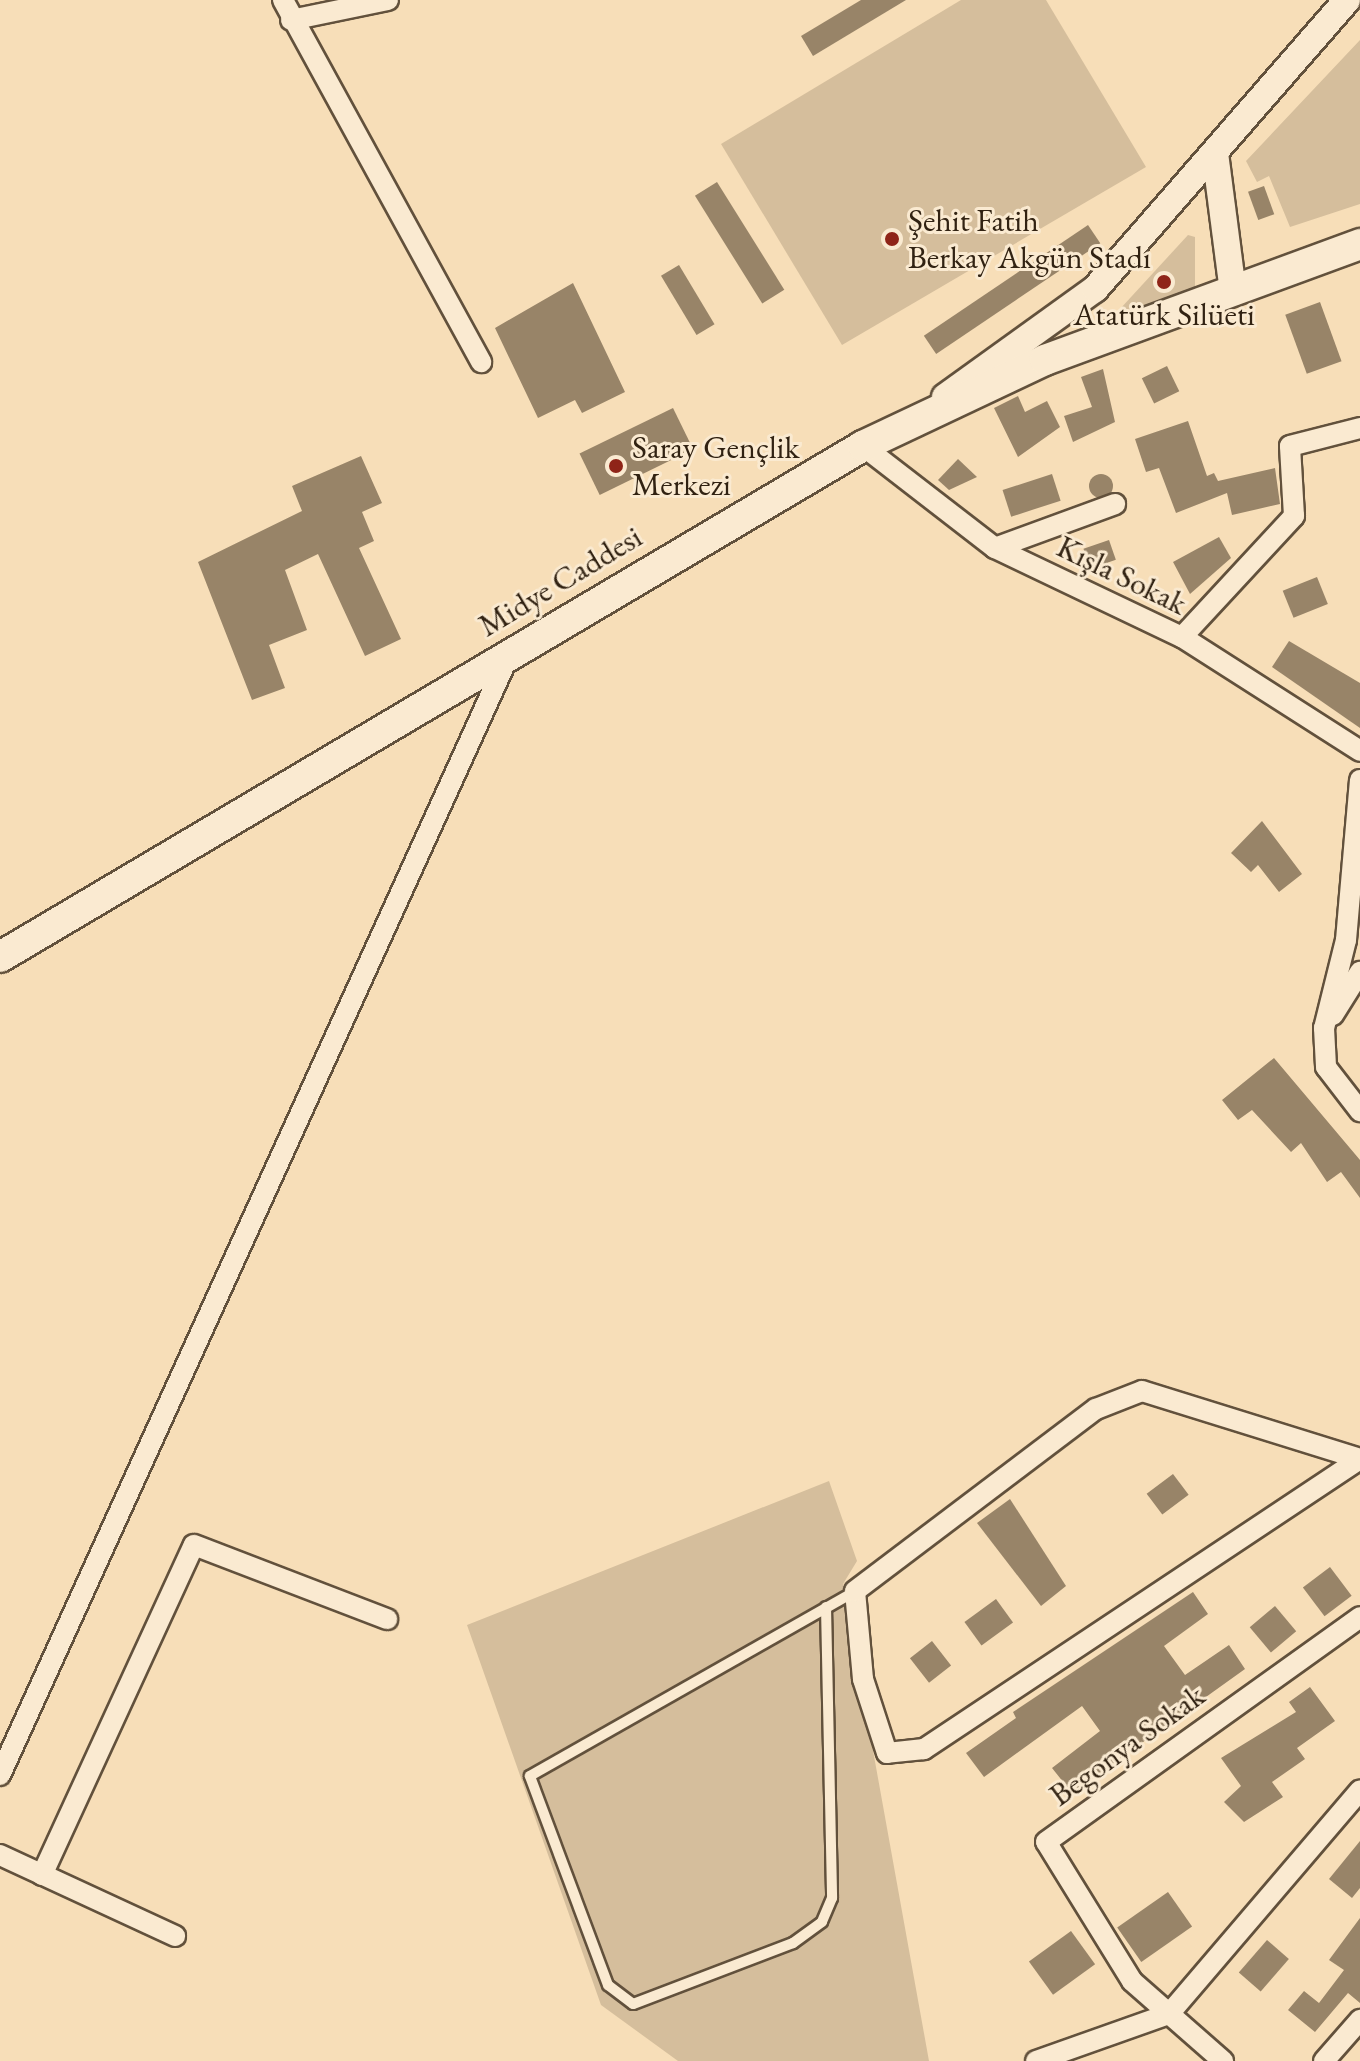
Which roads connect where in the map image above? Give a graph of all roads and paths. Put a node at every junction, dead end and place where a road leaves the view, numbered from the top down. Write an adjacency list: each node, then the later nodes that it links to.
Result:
1 (283, 0): 4 (street)
2 (388, 0): 4 (street)
3 (1347, 0): 5 (street)
4 (291, 20): 8 (street)
5 (1215, 153): 7 (street); 9 (street)
6 (1360, 244): 7 (main road, Midye Caddesi)
7 (1233, 292): 9 (main road, Midye Caddesi)
8 (481, 362)
9 (913, 420): 11 (main road, Midye Caddesi)
10 (1360, 428): 14 (street)
11 (863, 446): 13 (street, Kışla Sokak); 15 (main road, Midye Caddesi)
12 (1115, 504): 13 (street)
13 (995, 548): 14 (street, Kışla Sokak)
14 (1182, 637): 16 (street, Kışla Sokak)
15 (509, 653): 18 (main road, Midye Caddesi); 27 (street)
16 (1360, 751)
17 (1360, 780): 20 (street)
18 (0, 957)
19 (1360, 972): 20 (street)
20 (1324, 1028): 21 (street)
21 (1360, 1111)
22 (1360, 1459): 23 (street); 23 (street)
23 (855, 1591): 24 (lane)
24 (826, 1607): 24 (lane)
25 (1360, 1617): 32 (street, Begonya Sokak)
26 (387, 1619): 30 (street)
27 (0, 1775)
28 (1360, 1790): 32 (street)
29 (0, 1855): 30 (street)
30 (42, 1875): 31 (street)
31 (175, 1936)
32 (1169, 2014): 34 (street); 35 (street, Begonya Sokak)
33 (1360, 2020): 36 (street)
34 (1036, 2061)
35 (1223, 2061)
36 (1324, 2061)

